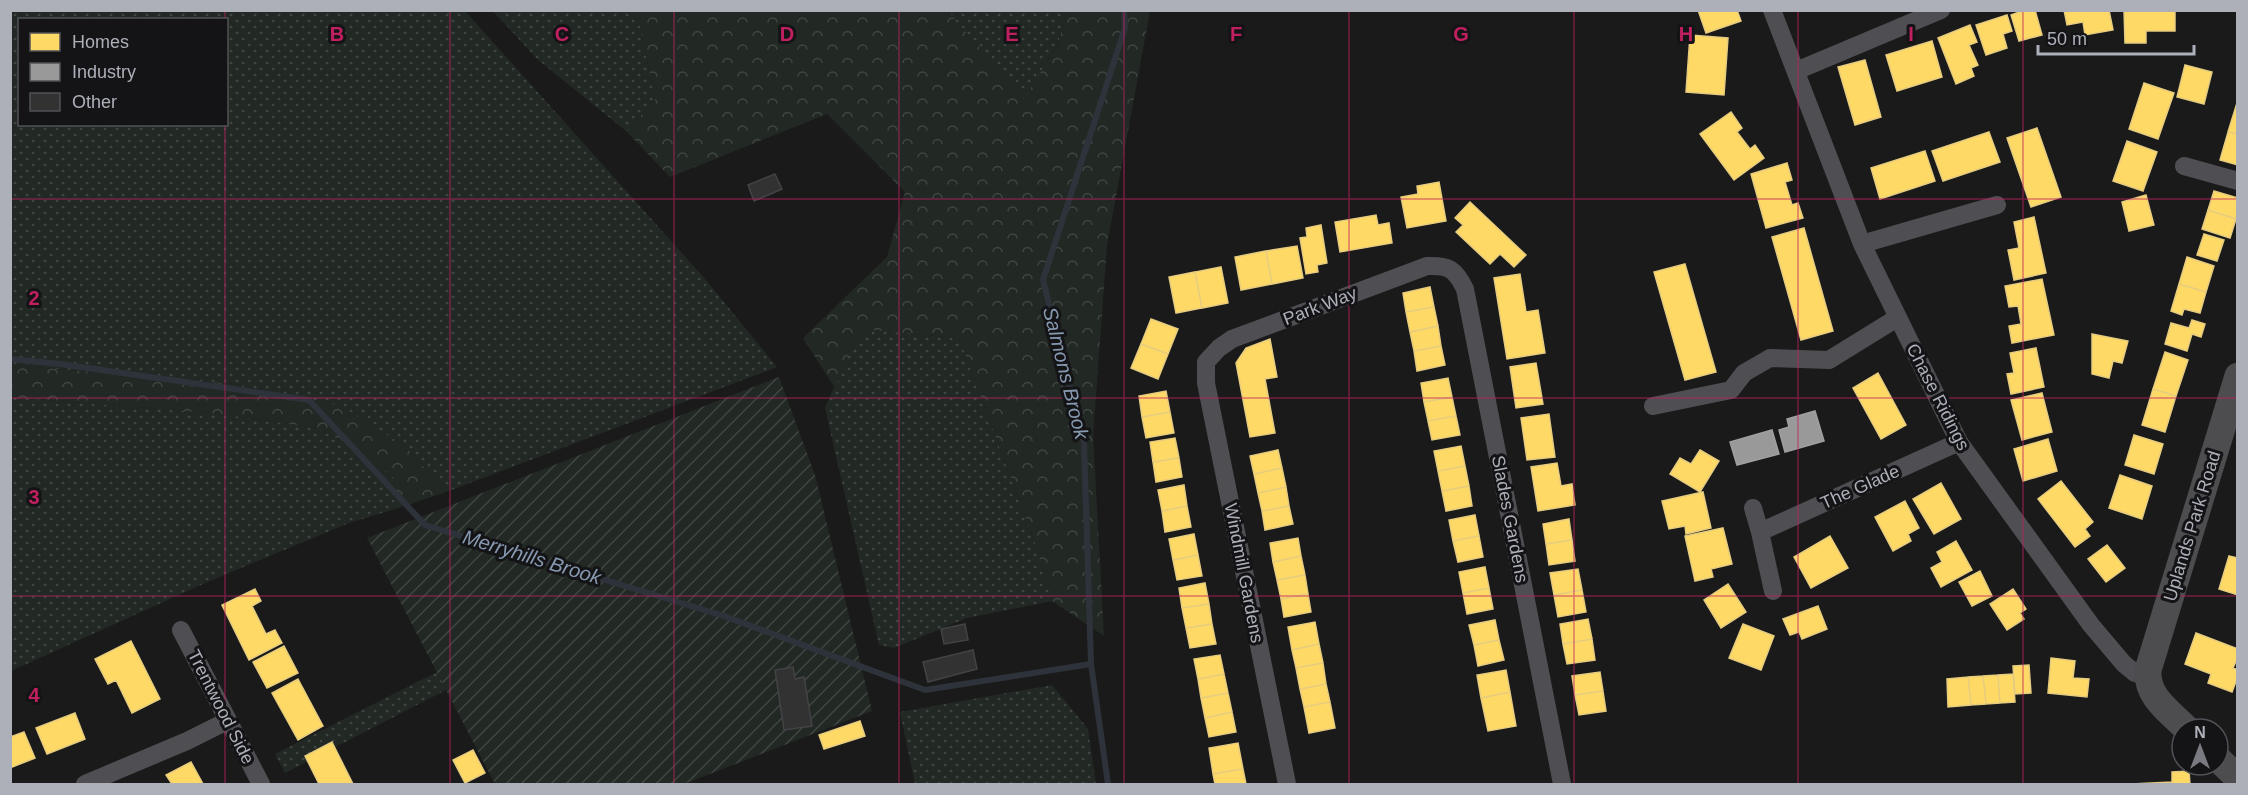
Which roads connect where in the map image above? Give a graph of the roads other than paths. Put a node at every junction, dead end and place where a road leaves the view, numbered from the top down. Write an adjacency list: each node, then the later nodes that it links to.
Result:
1 (1772, 10): 3 (street, Chase Ridings)
2 (1941, 10): 3 (street)
3 (1796, 70): 7 (street, Chase Ridings)
4 (2184, 166): 5 (street)
5 (2238, 181)
6 (1997, 205): 7 (street)
7 (1862, 244): 9 (street, Chase Ridings)
8 (1441, 265): 10 (street, Park Way); 25 (street, Slades Gardens)
9 (1897, 318): 12 (street); 14 (street, Chase Ridings)
10 (1206, 362): 24 (street, Windmill Gardens)
11 (2238, 376): 13 (street, Uplands Park Road)
12 (1653, 406)
13 (2231, 421): 19 (street, Uplands Park Road)
14 (1959, 442): 16 (street, The Glade); 19 (street, Chase Ridings)
15 (1753, 508): 16 (street)
16 (1760, 532): 17 (street)
17 (1773, 591)
18 (181, 630): 21 (street, Trentwood Side)
19 (2148, 677): 20 (street)
20 (2174, 717)
21 (227, 721): 22 (street); 23 (street, Trentwood Side)
22 (85, 784)
23 (261, 784)
24 (1287, 784)
25 (1562, 784)

